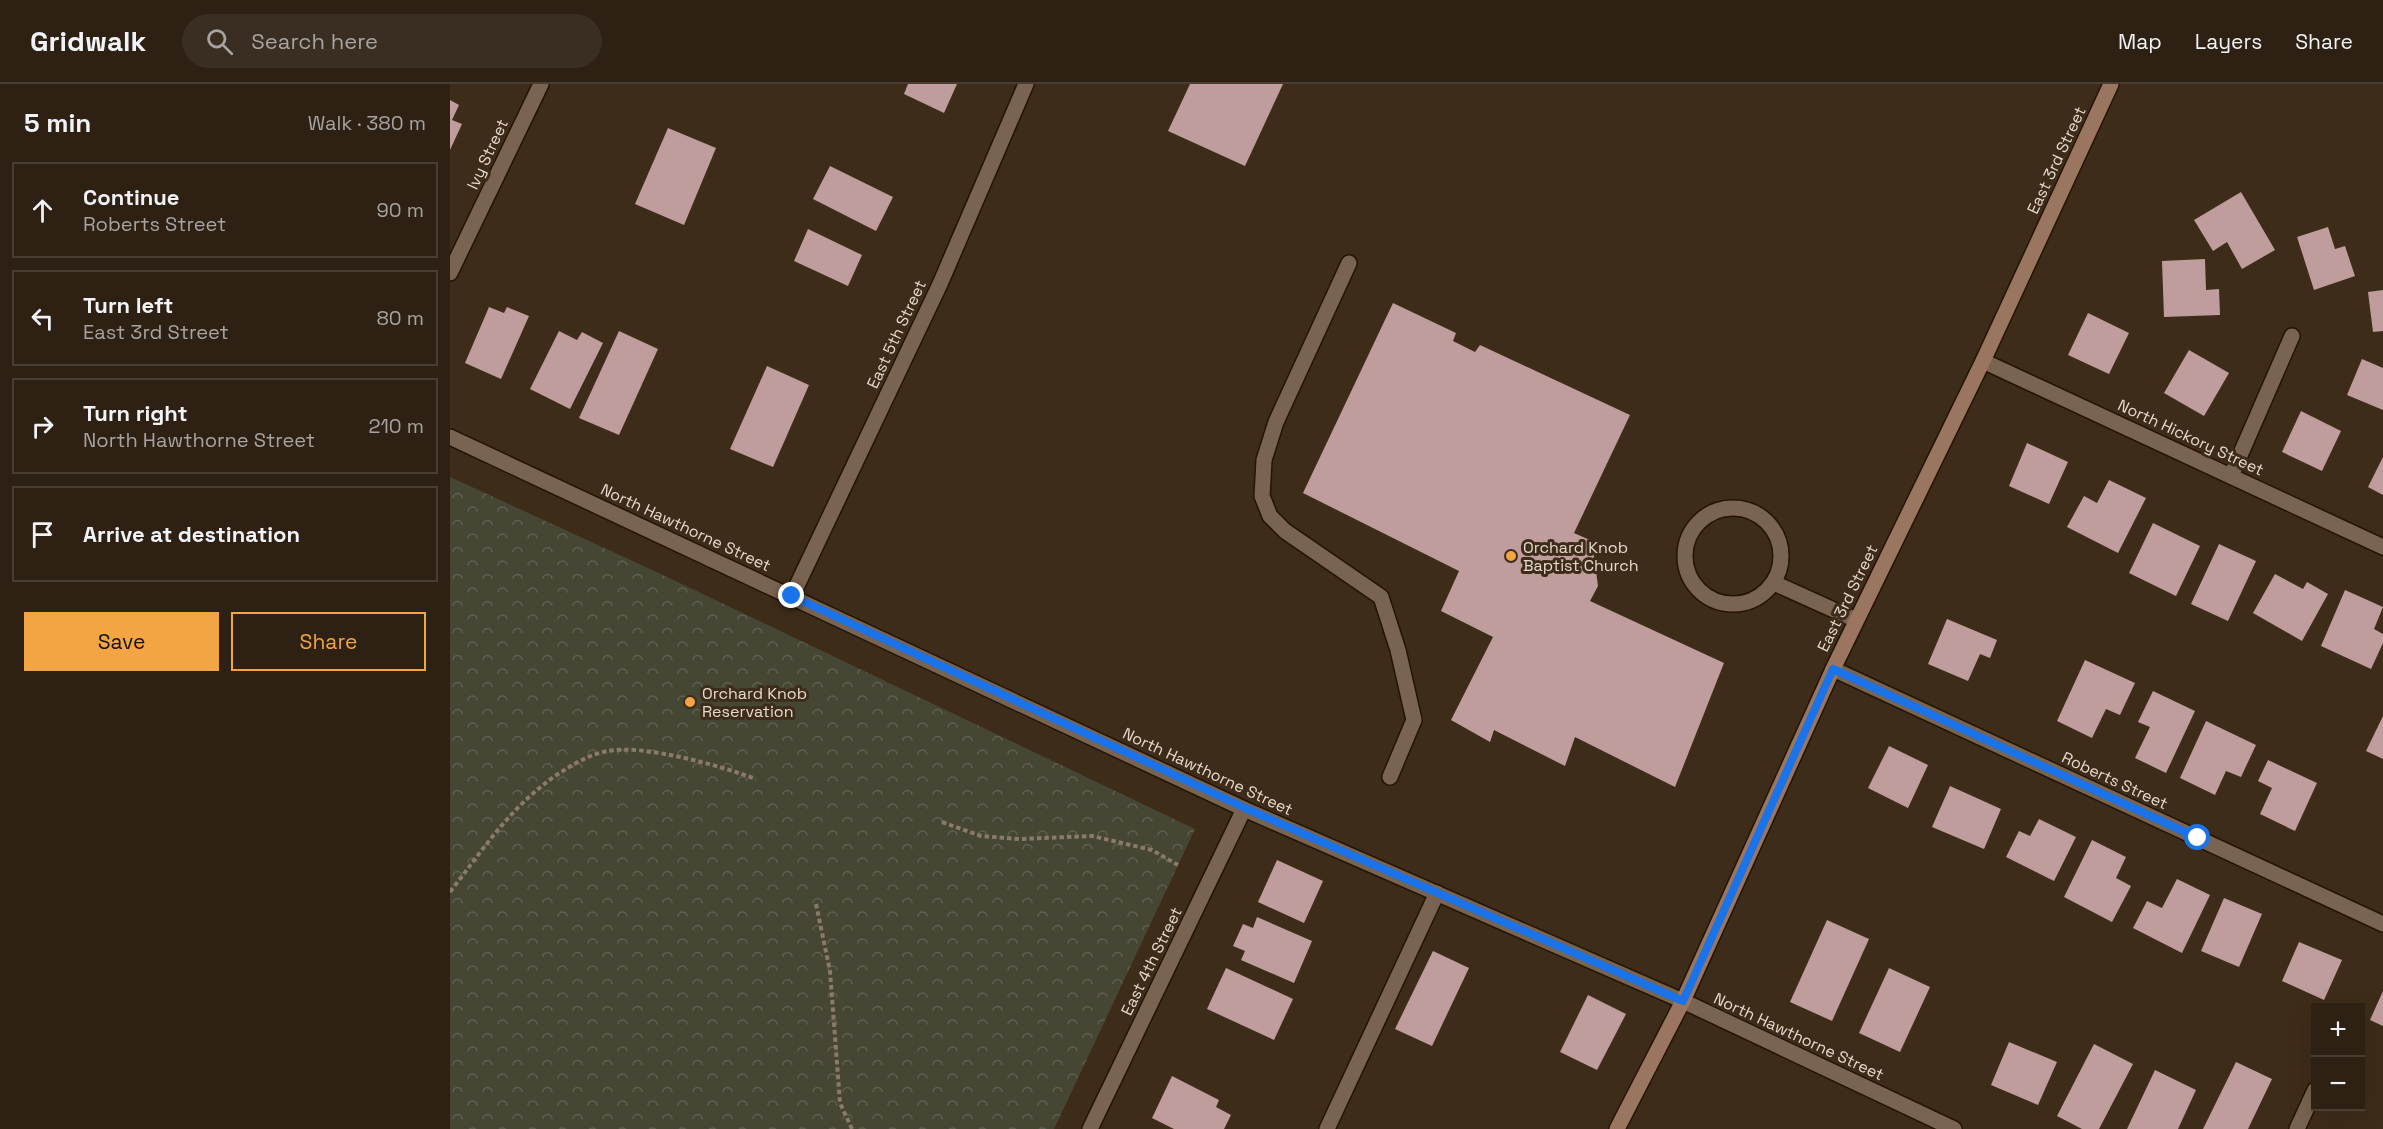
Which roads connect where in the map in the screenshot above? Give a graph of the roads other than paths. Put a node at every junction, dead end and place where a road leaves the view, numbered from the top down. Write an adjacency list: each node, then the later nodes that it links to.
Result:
1 (541, 84): 5 (street, Ivy Street)
2 (1026, 84): 12 (street, East 5th Street)
3 (2110, 84): 7 (main road, East 3rd Street)
4 (1349, 263): 15 (street)
5 (450, 273)
6 (2292, 336): 9 (street)
7 (1983, 361): 9 (street, North Hickory Street); 13 (main road, East 3rd Street)
8 (450, 437): 12 (street, North Hawthorne Street)
9 (2231, 476): 10 (street, North Hickory Street)
10 (2383, 547)
11 (1774, 583): 11 (street); 13 (street)
12 (792, 596): 16 (street, North Hawthorne Street)
13 (1856, 620): 14 (main road, East 3rd Street)
14 (1833, 669): 18 (street, Roberts Street); 19 (main road, East 3rd Street)
15 (1390, 777)
16 (1245, 808): 17 (street, North Hawthorne Street); 21 (street, East 4th Street)
17 (1437, 893): 19 (street, North Hawthorne Street); 22 (street)
18 (2383, 924)
19 (1683, 1001): 23 (main road, East 3rd Street); 24 (street, North Hawthorne Street)
20 (2311, 1099): 25 (street)
21 (1090, 1129)
22 (1327, 1129)
23 (1617, 1129)
24 (1954, 1129)
25 (2297, 1129)

